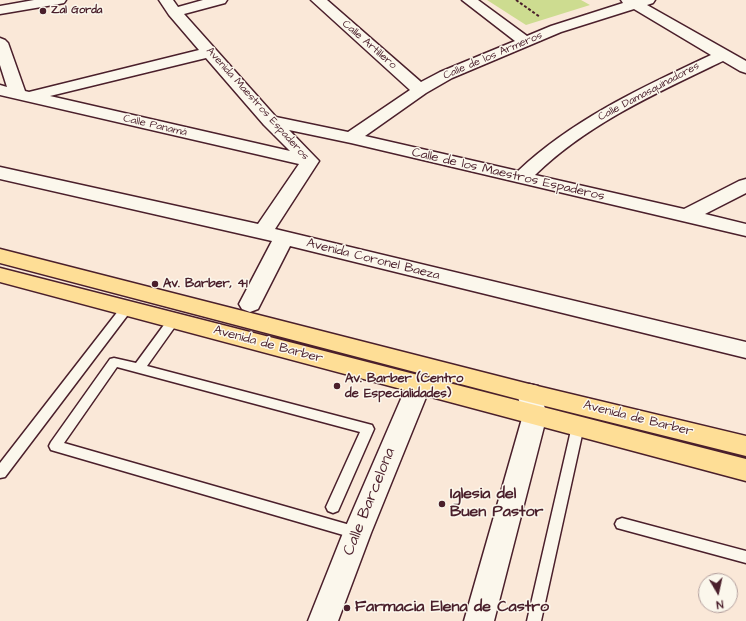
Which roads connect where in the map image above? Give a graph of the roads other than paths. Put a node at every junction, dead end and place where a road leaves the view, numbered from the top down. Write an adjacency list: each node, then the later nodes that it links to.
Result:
1 (59, 0): 7 (street)
2 (220, 0): 6 (street)
3 (318, 0): 14 (street, Calle Artillero)
4 (469, 0): 8 (street)
5 (637, 1): 8 (street, Calle de los Armeros); 11 (street)
6 (170, 6): 10 (street, Avenida Maestros Espaderos)
7 (0, 10)
8 (526, 42): 14 (street, Calle de los Armeros)
9 (0, 43): 15 (street)
10 (210, 52): 15 (street); 16 (street, Avenida Maestros Espaderos)
11 (723, 55): 12 (street); 20 (street, Calle Damasquinadores)
12 (746, 68)
13 (0, 90): 15 (street, Calle Panamá)
14 (420, 90): 17 (street, Calle de los Armeros)
15 (23, 96): 18 (street, Calle Panamá)
16 (270, 121): 17 (street, Calle de los Maestros Espaderos); 18 (street, Avenida Maestros Espaderos)
17 (350, 138): 20 (street, Calle de los Maestros Espaderos)
18 (310, 161): 24 (street, Avenida Maestros Espaderos)
19 (0, 173): 24 (street, Avenida Coronel Baeza)
20 (522, 178): 22 (street, Calle de los Maestros Espaderos)
21 (746, 185): 22 (street)
22 (686, 216): 23 (street, Calle de los Maestros Espaderos)
23 (746, 230)
24 (263, 232): 25 (street, Avenida Coronel Baeza)
25 (284, 238): 28 (street); 31 (street, Avenida Coronel Baeza)
26 (0, 256): 34 (main road, Avenida de Barber)
27 (0, 275): 29 (main road, Avenida de Barber)
28 (250, 304)
29 (126, 309): 30 (main road, Avenida de Barber); 38 (lane)
30 (173, 321): 32 (lane); 33 (main road, Avenida de Barber)
31 (746, 350)
32 (139, 368): 39 (lane); 41 (lane)
33 (419, 385): 34 (main road, Avenida de Barber); 41 (street, Calle Barcelona)
34 (532, 404): 35 (main road, Avenida de Barber); 36 (main road, Avenida de Barber); 44 (street)
35 (578, 426): 37 (main road, Avenida de Barber); 45 (lane)
36 (746, 446)
37 (746, 470)
38 (0, 473)
39 (333, 508)
40 (622, 524): 42 (lane)
41 (356, 533): 43 (street, Calle Barcelona)
42 (746, 557)
43 (323, 621)
44 (479, 621)
45 (534, 621)

